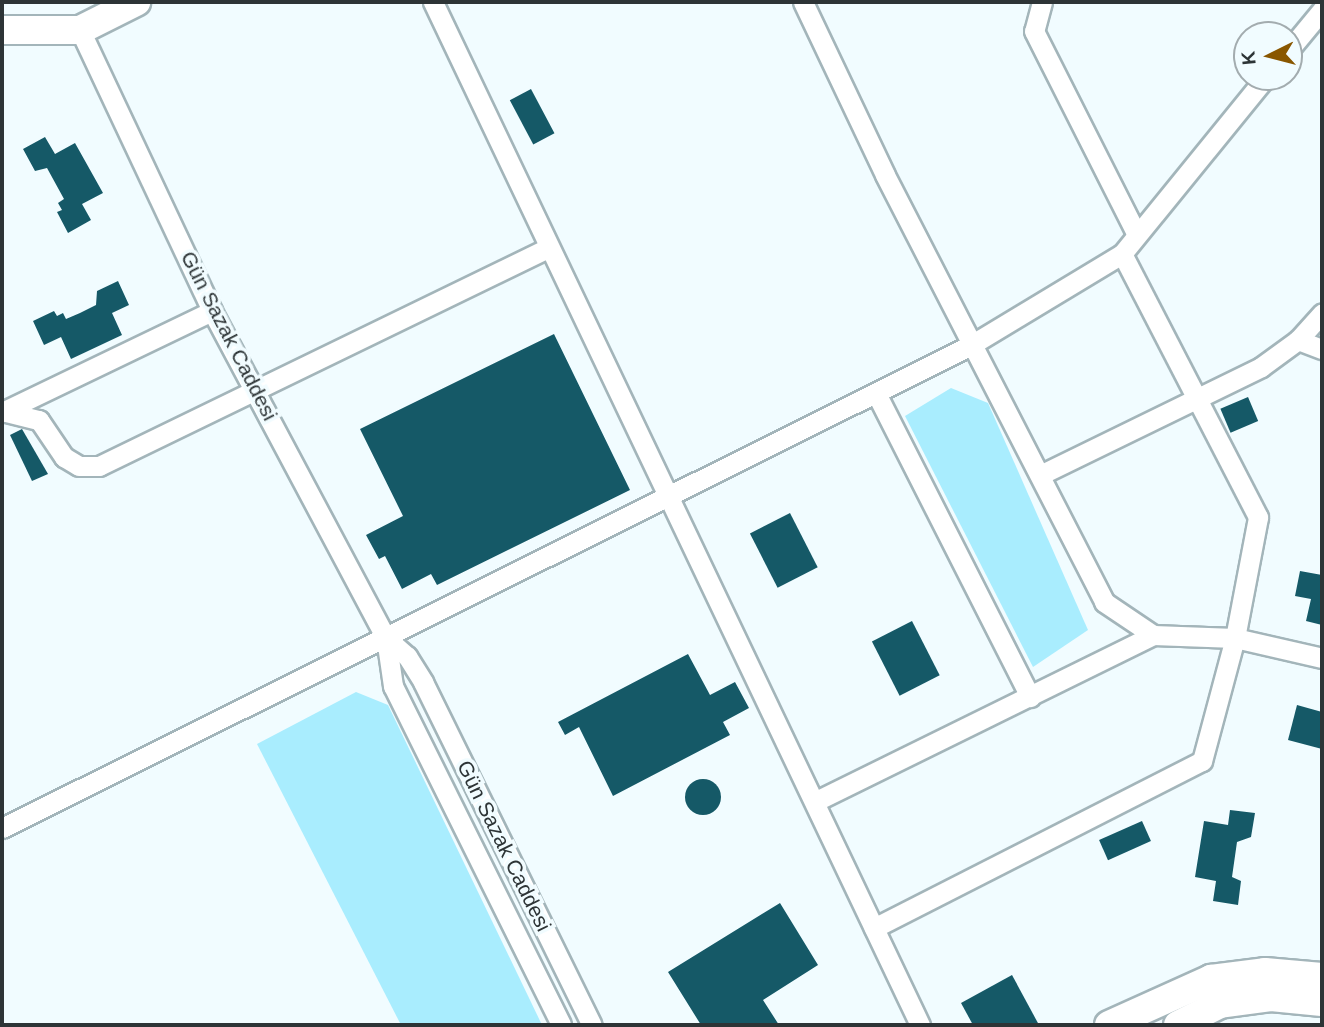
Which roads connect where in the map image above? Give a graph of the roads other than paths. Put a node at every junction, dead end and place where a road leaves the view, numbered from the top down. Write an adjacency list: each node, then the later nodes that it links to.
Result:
1 (136, 2): 7 (street)
2 (433, 2): 11 (street)
3 (803, 2): 16 (street)
4 (1042, 2): 10 (street)
5 (1322, 10): 8 (street)
6 (2, 30): 7 (street)
7 (80, 30): 13 (street, Gün Sazak Caddesi)
8 (1303, 33)
9 (1254, 91): 10 (street)
10 (1136, 233): 12 (street)
11 (548, 248): 18 (street); 23 (street)
12 (1122, 254): 16 (street); 20 (street)
13 (212, 311): 18 (street, Gün Sazak Caddesi); 21 (street)
14 (1322, 313): 15 (street)
15 (1298, 340): 17 (street); 20 (street)
16 (971, 345): 19 (street); 22 (street)
17 (1322, 349)
18 (255, 389): 21 (street); 25 (street, Gün Sazak Caddesi)
19 (876, 393): 23 (street); 28 (street)
20 (1197, 399): 22 (street); 26 (street)
21 (4, 412)
22 (1040, 475): 24 (street)
23 (669, 495): 25 (street); 29 (street)
24 (1153, 635): 26 (street); 28 (street)
25 (386, 638): 30 (street); 34 (street, Gün Sazak Caddesi); 35 (street, Gün Sazak Caddesi)
26 (1235, 638): 27 (street); 31 (street)
27 (1322, 658)
28 (1030, 697): 29 (street)
29 (816, 801): 31 (street)
30 (2, 828)
31 (874, 928): 36 (street)
32 (1322, 977): 37 (street)
33 (1322, 1002): 38 (street)
34 (561, 1025)
35 (592, 1025)
36 (920, 1025)
37 (1109, 1025)
38 (1178, 1025)

